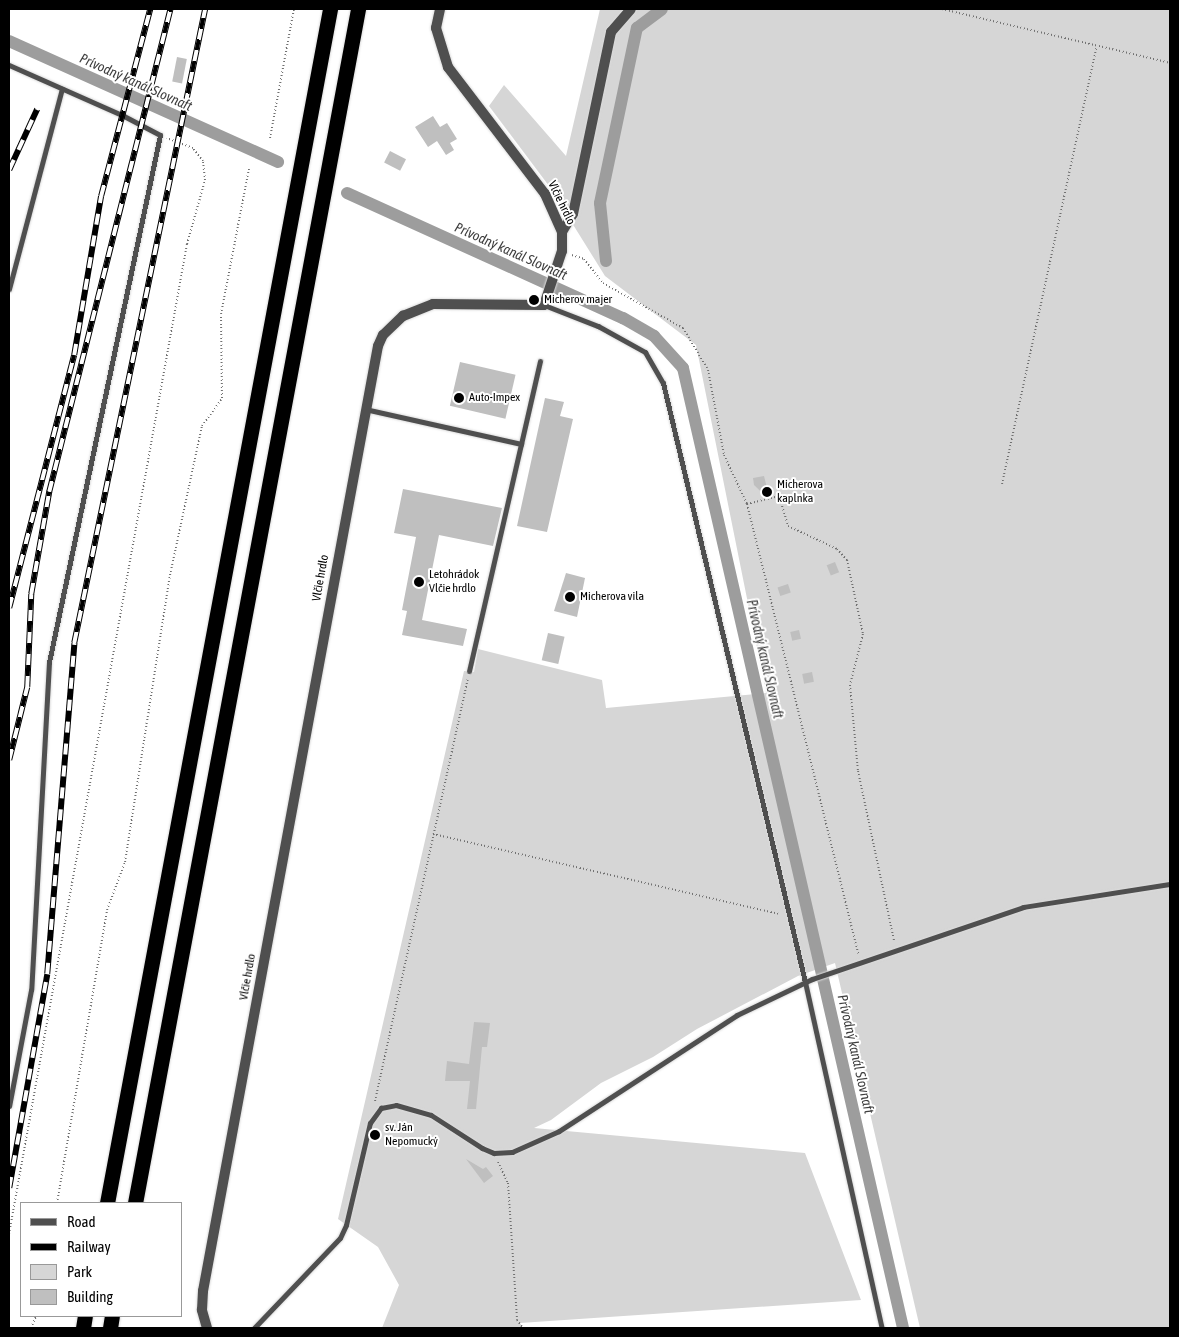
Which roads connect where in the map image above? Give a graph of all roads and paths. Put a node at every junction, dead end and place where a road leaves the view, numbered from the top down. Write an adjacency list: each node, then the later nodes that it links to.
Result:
1 (294, 9): 12 (path)
2 (330, 9): 34 (highway)
3 (358, 9): 35 (highway)
4 (440, 9): 14 (street, Vlčie hrdlo)
5 (631, 9): 14 (street)
6 (942, 9): 7 (path)
7 (1097, 46): 8 (path); 21 (path)
8 (1170, 63)
9 (9, 66): 10 (lane)
10 (62, 89): 11 (lane); 16 (lane)
11 (160, 135): 30 (lane); 36 (path)
12 (270, 138)
13 (249, 169): 33 (path)
14 (562, 232): 15 (street, Vlčie hrdlo)
15 (562, 251): 17 (street, Vlčie hrdlo); 22 (path)
16 (9, 289)
17 (546, 301): 19 (street, Vlčie hrdlo); 26 (lane)
18 (540, 361): 20 (lane)
19 (365, 409): 20 (lane); 37 (street, Vlčie hrdlo)
20 (521, 444): 23 (lane)
21 (1002, 484)
22 (747, 504): 27 (path); 28 (path)
23 (469, 671): 24 (path)
24 (433, 834): 26 (path); 31 (path)
25 (1170, 884): 27 (lane)
26 (789, 916): 29 (lane)
27 (896, 949): 28 (lane)
28 (860, 960): 29 (lane)
29 (805, 982): 32 (lane); 40 (lane)
30 (9, 1106)
31 (370, 1123): 32 (lane); 38 (lane)
32 (494, 1153): 39 (path)
33 (57, 1202)
34 (107, 1202)
35 (134, 1202)
36 (9, 1234)
37 (207, 1328)
38 (254, 1328)
39 (523, 1328)
40 (882, 1328)

